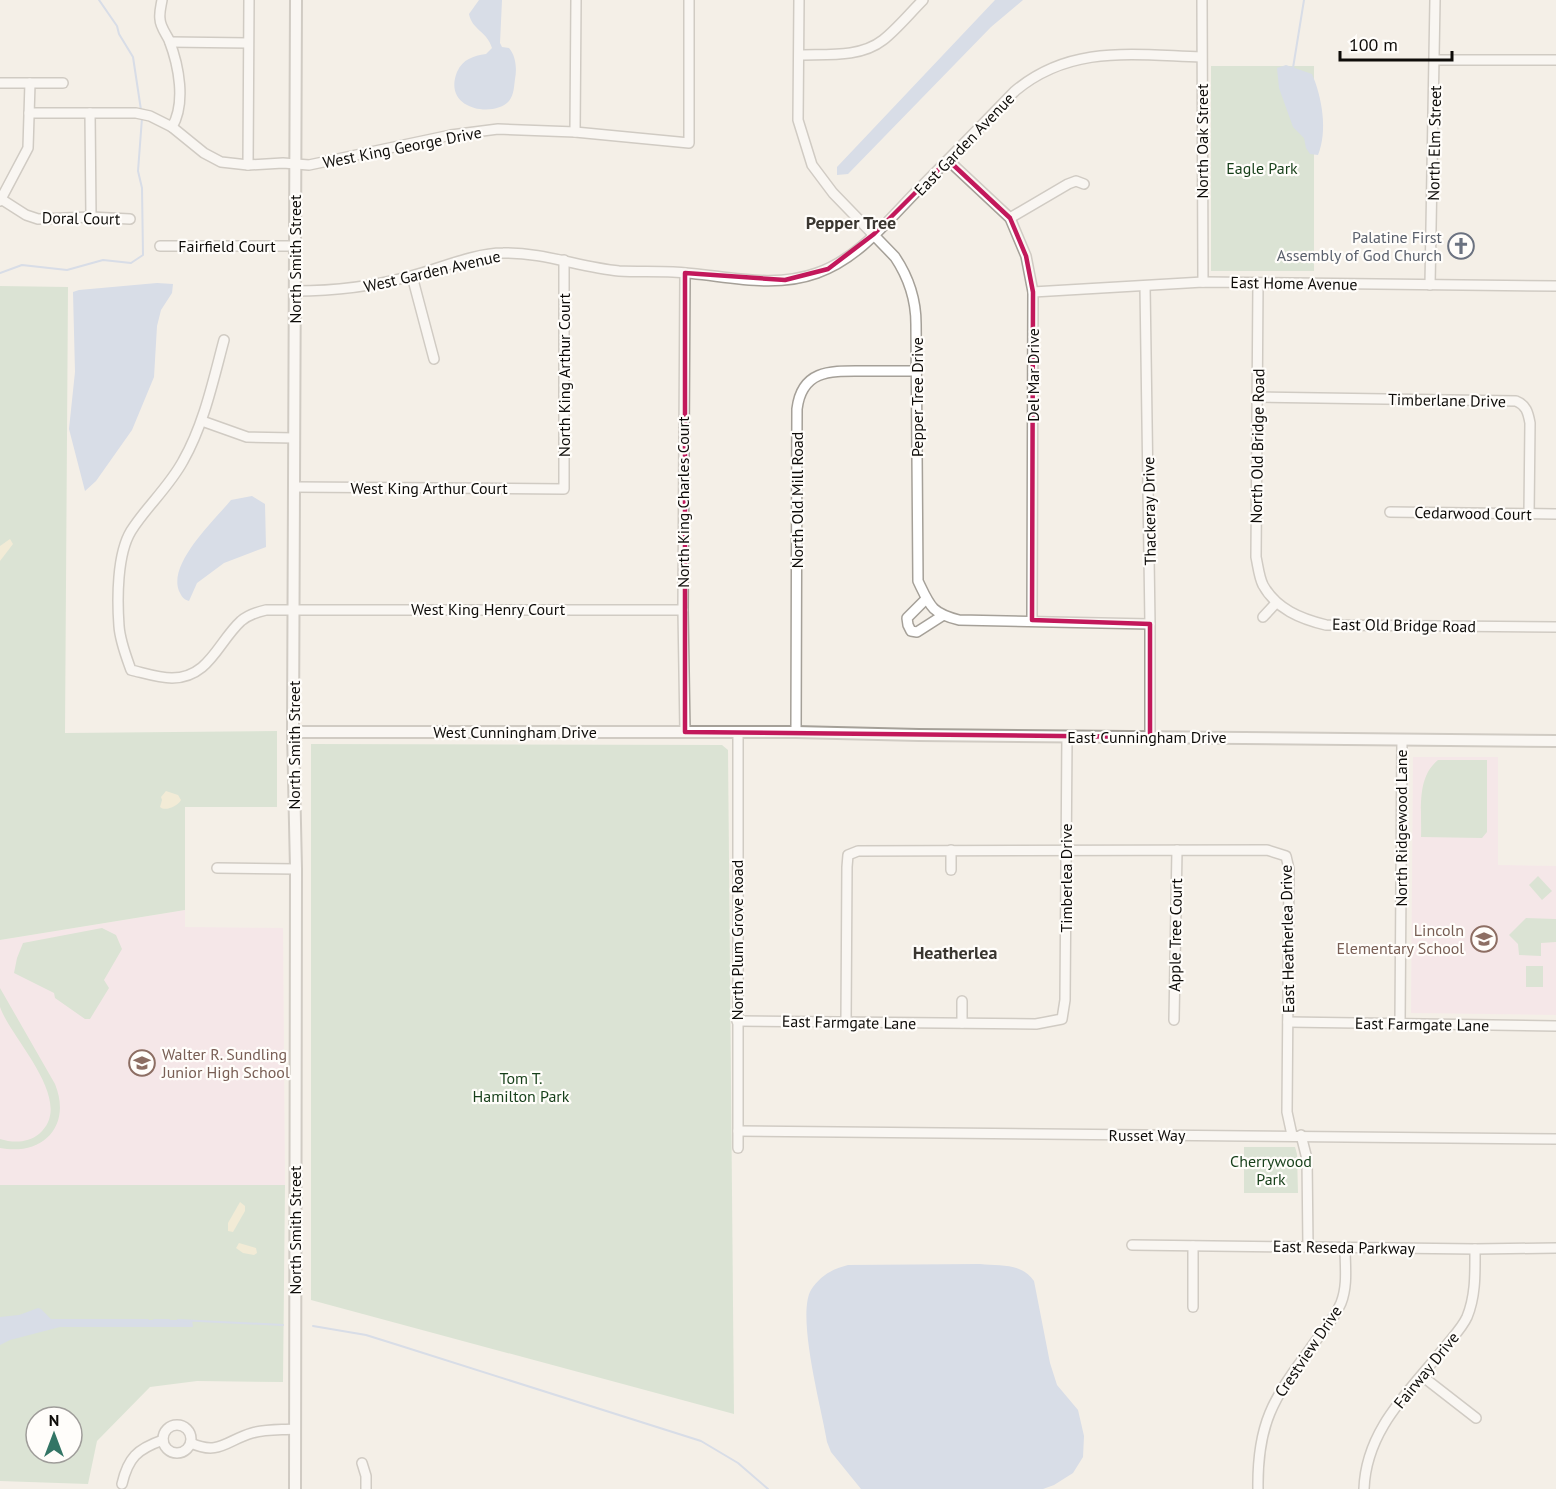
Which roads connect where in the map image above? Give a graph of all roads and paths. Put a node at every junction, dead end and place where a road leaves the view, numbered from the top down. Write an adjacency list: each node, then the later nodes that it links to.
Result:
1 (162, 0): 10 (street)
2 (249, 0): 11 (street)
3 (296, 0): 24 (street, North Smith Street)
4 (576, 0): 22 (street)
5 (689, 0): 22 (street, West King George Drive)
6 (800, 0): 12 (street, Pepper Tree Drive)
7 (923, 0): 12 (street)
8 (1202, 0): 13 (street, North Oak Street)
9 (1435, 0): 14 (street, North Elm Street)
10 (170, 42): 11 (street); 21 (street)
11 (249, 43): 25 (street)
12 (800, 55): 31 (street, Pepper Tree Drive)
13 (1201, 57): 23 (street, East Garden Avenue); 38 (street, North Oak Street)
14 (1436, 60): 15 (street); 40 (street, North Elm Street)
15 (1556, 60)
16 (0, 83): 17 (street)
17 (30, 83): 18 (street); 19 (street)
18 (63, 83)
19 (29, 113): 20 (street, West King George Drive); 27 (street)
20 (90, 113): 21 (street, West King George Drive); 28 (street)
21 (172, 128): 25 (street, West King George Drive)
22 (576, 132): 24 (street, West King George Drive)
23 (948, 160): 29 (street, Del Mar Drive); 31 (street, East Garden Avenue)
24 (296, 164): 25 (street, West King George Drive); 33 (street, North Smith Street)
25 (248, 165)
26 (1084, 184): 29 (street)
27 (0, 200): 28 (street, Doral Court)
28 (91, 217): 30 (street, Doral Court)
29 (1010, 218): 44 (street, Del Mar Drive)
30 (130, 219)
31 (874, 234): 37 (street, East Garden Avenue); 47 (street, Pepper Tree Drive)
32 (160, 246): 33 (street, Fairfield Court)
33 (295, 246): 43 (street, North Smith Street)
34 (564, 260): 35 (street, West Garden Avenue); 36 (street, West Garden Avenue); 52 (street, North King Arthur Court)
35 (685, 273): 37 (street, West Garden Avenue); 59 (street, North King Charles Court)
36 (412, 276): 43 (street, West Garden Avenue); 46 (street)
37 (746, 280)
38 (1203, 282): 39 (street, East Home Avenue); 41 (street, East Home Avenue)
39 (1258, 283): 40 (street, East Home Avenue); 48 (street, North Old Bridge Road)
40 (1430, 285): 42 (street, East Home Avenue)
41 (1145, 286): 44 (street, East Home Avenue); 63 (street, Thackeray Drive)
42 (1556, 286)
43 (295, 291): 50 (street, North Smith Street)
44 (1033, 292): 62 (street, Del Mar Drive)
45 (224, 340): 49 (street)
46 (434, 359)
47 (916, 371): 56 (street, Pepper Tree Drive); 68 (street, North Old Mill Road)
48 (1258, 397): 54 (street, Timberlane Drive); 57 (street, North Old Bridge Road)
49 (202, 421): 50 (street); 58 (street, West King Henry Court)
50 (294, 438): 51 (street, North Smith Street)
51 (294, 487): 52 (street, West King Arthur Court); 58 (street, North Smith Street)
52 (564, 489)
53 (1390, 512): 54 (street, Cedarwood Court)
54 (1529, 514): 55 (street, Cedarwood Court)
55 (1556, 514)
56 (926, 599): 60 (street, Pepper Tree Drive); 60 (street)
57 (1276, 603): 61 (street); 64 (street, East Old Bridge Road)
58 (294, 609): 59 (street, West King Henry Court); 65 (street, North Smith Street)
59 (683, 610): 66 (street, North King Charles Court)
60 (942, 616): 62 (street)
61 (1263, 617)
62 (1032, 620): 63 (street)
63 (1150, 624): 70 (street, Thackeray Drive)
64 (1556, 627)
65 (293, 732): 66 (street, West Cunningham Drive); 77 (street, North Smith Street)
66 (685, 732): 67 (street, West Cunningham Drive)
67 (738, 732): 68 (street, East Cunningham Drive); 82 (street, North Plum Grove Road)
68 (796, 732): 69 (street, East Cunningham Drive)
69 (1067, 737): 70 (street, East Cunningham Drive); 73 (street, Timberlea Drive)
70 (1150, 737): 71 (street, East Cunningham Drive)
71 (1402, 740): 72 (street, East Cunningham Drive); 86 (street, North Ridgewood Lane)
72 (1556, 741)
73 (1066, 849): 74 (street, East Heatherlea Drive); 75 (street, East Heatherlea Drive); 80 (street, Timberlea Drive)
74 (951, 850): 78 (street); 83 (street, East Heatherlea Drive)
75 (1176, 850): 81 (street, Apple Tree Court); 84 (street, East Heatherlea Drive)
76 (217, 868): 77 (street)
77 (296, 869): 101 (street, North Smith Street)
78 (951, 870)
79 (962, 1001): 85 (street)
80 (1062, 1019): 85 (street, East Farmgate Lane)
81 (1174, 1020)
82 (737, 1021): 83 (street, East Farmgate Lane); 88 (street, North Plum Grove Road)
83 (846, 1021): 85 (street, East Farmgate Lane)
84 (1288, 1022): 86 (street, East Farmgate Lane); 89 (street, East Heatherlea Drive)
85 (962, 1023)
86 (1400, 1024): 87 (street, East Farmgate Lane)
87 (1556, 1026)
88 (738, 1131): 89 (street, Russet Way); 91 (street, North Plum Grove Road)
89 (1297, 1135): 90 (street, Russet Way); 94 (street)
90 (1556, 1139)
91 (738, 1148)
92 (1132, 1245): 93 (street, East Reseda Parkway)
93 (1193, 1246): 94 (street, East Reseda Parkway); 98 (street)
94 (1308, 1246): 95 (street, East Reseda Parkway)
95 (1345, 1248): 97 (street, East Reseda Parkway); 108 (street, Crestview Drive)
96 (1556, 1248): 97 (street, East Reseda Parkway)
97 (1475, 1249): 99 (street, Fairway Drive)
98 (1192, 1307)
99 (1422, 1376): 100 (street); 109 (street, Fairway Drive)
100 (1476, 1418)
101 (294, 1429): 103 (street); 106 (street, North Smith Street)
102 (163, 1440): 103 (street); 103 (street); 105 (street)
103 (191, 1443)
104 (362, 1463): 107 (street)
105 (122, 1484)
106 (295, 1489)
107 (366, 1489)
108 (1258, 1489)
109 (1364, 1489)

